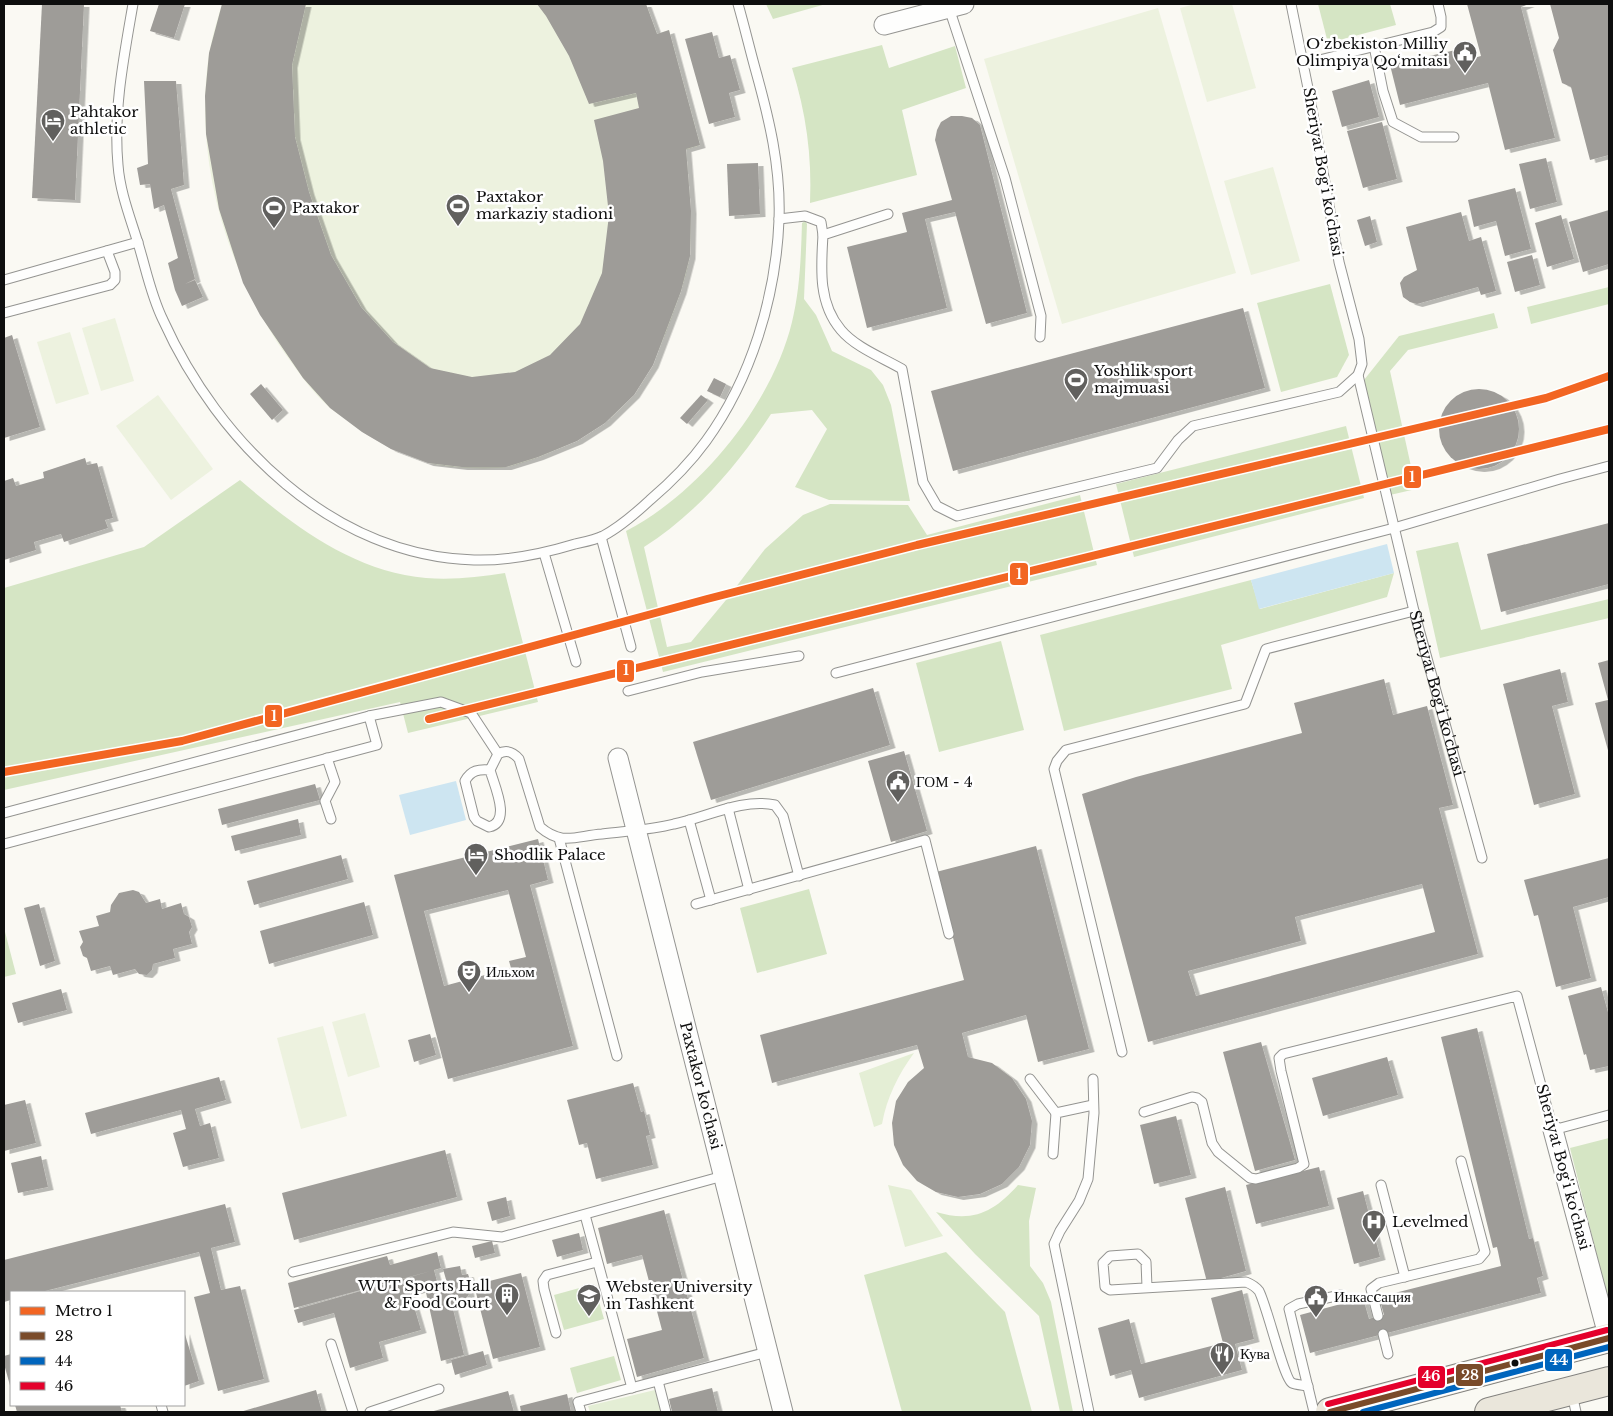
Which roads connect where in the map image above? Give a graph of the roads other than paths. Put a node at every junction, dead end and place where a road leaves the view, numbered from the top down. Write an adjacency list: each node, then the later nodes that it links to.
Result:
1 (133, 4): 13 (lane)
2 (738, 4): 11 (lane)
3 (1291, 4): 8 (lane, Sheriyat Bog'i ko'chasi)
4 (1438, 4): 7 (lane)
5 (957, 6): 6 (street); 17 (lane)
6 (884, 26)
7 (1374, 46): 8 (lane); 9 (lane)
8 (1303, 64): 18 (lane, Sheriyat Bog'i ko'chasi)
9 (1454, 138)
10 (888, 214): 12 (lane)
11 (779, 219): 12 (lane); 21 (lane)
12 (823, 235): 18 (lane)
13 (138, 242): 14 (lane); 22 (lane)
14 (107, 251): 15 (lane); 16 (lane)
15 (4, 280)
16 (4, 314)
17 (1040, 338)
18 (1358, 375): 20 (lane, Sheriyat Bog'i ko'chasi)
19 (1609, 466): 20 (lane)
20 (1394, 528): 23 (lane, Sheriyat Bog'i ko'chasi); 27 (lane)
21 (601, 537): 22 (lane); 24 (lane)
22 (544, 553): 26 (lane)
23 (1414, 611): 41 (lane, Sheriyat Bog'i ko'chasi); 47 (lane)
24 (631, 647)
25 (799, 656): 28 (lane)
26 (576, 662)
27 (836, 673)
28 (628, 691)
29 (369, 716): 30 (lane); 31 (lane); 35 (lane)
30 (498, 754): 33 (lane); 39 (lane)
31 (327, 758): 36 (lane); 40 (lane)
32 (618, 758): 38 (street, Paxtakor ko'chasi)
33 (490, 770): 33 (lane)
34 (728, 808): 37 (lane); 42 (lane); 43 (lane)
35 (4, 813)
36 (331, 819)
37 (688, 820): 38 (lane); 44 (lane)
38 (636, 831): 39 (lane); 58 (street, Paxtakor ko'chasi)
39 (559, 838): 48 (lane)
40 (4, 844)
41 (1482, 858)
42 (799, 876): 43 (lane); 46 (lane)
43 (749, 890): 44 (lane)
44 (711, 900): 45 (lane)
45 (696, 904)
46 (949, 934)
47 (1122, 1052)
48 (617, 1056)
49 (1030, 1079): 53 (lane)
50 (1093, 1079): 51 (lane)
51 (1093, 1105): 53 (lane); 85 (lane)
52 (1144, 1112): 55 (lane, Sheriyat Bog'i ko'chasi)
53 (1056, 1113): 56 (lane)
54 (1609, 1115): 55 (lane)
55 (1553, 1130): 69 (street, Sheriyat Bog'i ko'chasi)
56 (1053, 1154)
57 (1461, 1162): 63 (lane)
58 (723, 1176): 60 (lane); 72 (street, Paxtakor ko'chasi)
59 (1381, 1185): 63 (lane)
60 (585, 1215): 61 (lane); 62 (lane)
61 (597, 1262): 67 (lane); 77 (lane)
62 (293, 1272)
63 (1405, 1277): 66 (lane)
64 (1147, 1287): 64 (lane); 76 (lane)
65 (1341, 1295): 76 (lane)
66 (1378, 1316)
67 (556, 1333)
68 (1383, 1334): 73 (lane)
69 (1609, 1338): 71 (main road)
70 (331, 1344): 80 (lane)
71 (1565, 1350): 79 (main road); 87 (main road)
72 (768, 1352): 74 (lane); 84 (street, Paxtakor ko'chasi)
73 (1388, 1354)
74 (658, 1381): 77 (lane); 83 (lane)
75 (1609, 1381): 79 (main road)
76 (1308, 1386): 86 (lane)
77 (632, 1388): 82 (lane)
78 (439, 1389): 81 (lane)
79 (1574, 1398): 88 (main road)
80 (353, 1412)
81 (370, 1412)
82 (581, 1412)
83 (666, 1412)
84 (782, 1412)
85 (1089, 1412)
86 (1314, 1412)
87 (1330, 1412)
88 (1489, 1412)

